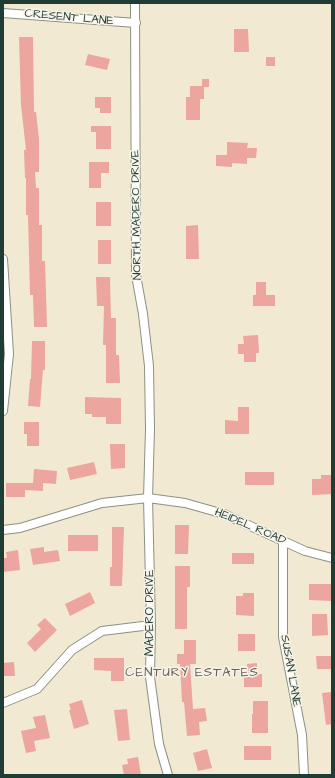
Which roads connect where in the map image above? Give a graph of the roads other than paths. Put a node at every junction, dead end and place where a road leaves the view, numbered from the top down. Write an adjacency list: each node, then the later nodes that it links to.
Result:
1 (135, 3): 3 (street, NORTH MADERO DRIVE)
2 (3, 13): 3 (street, CRESENT LANE)
3 (136, 23): 6 (street, NORTH MADERO DRIVE)
4 (3, 259): 5 (street)
5 (3, 411)
6 (148, 498): 7 (street, HEIDEL ROAD); 8 (street, HEIDEL ROAD); 10 (street, MADERO DRIVE)
7 (3, 530)
8 (283, 542): 9 (street, HEIDEL ROAD); 13 (street, SUSAN LANE)
9 (332, 558)
10 (150, 624): 11 (street); 12 (street, MADERO DRIVE)
11 (3, 703)
12 (168, 775)
13 (304, 775)

